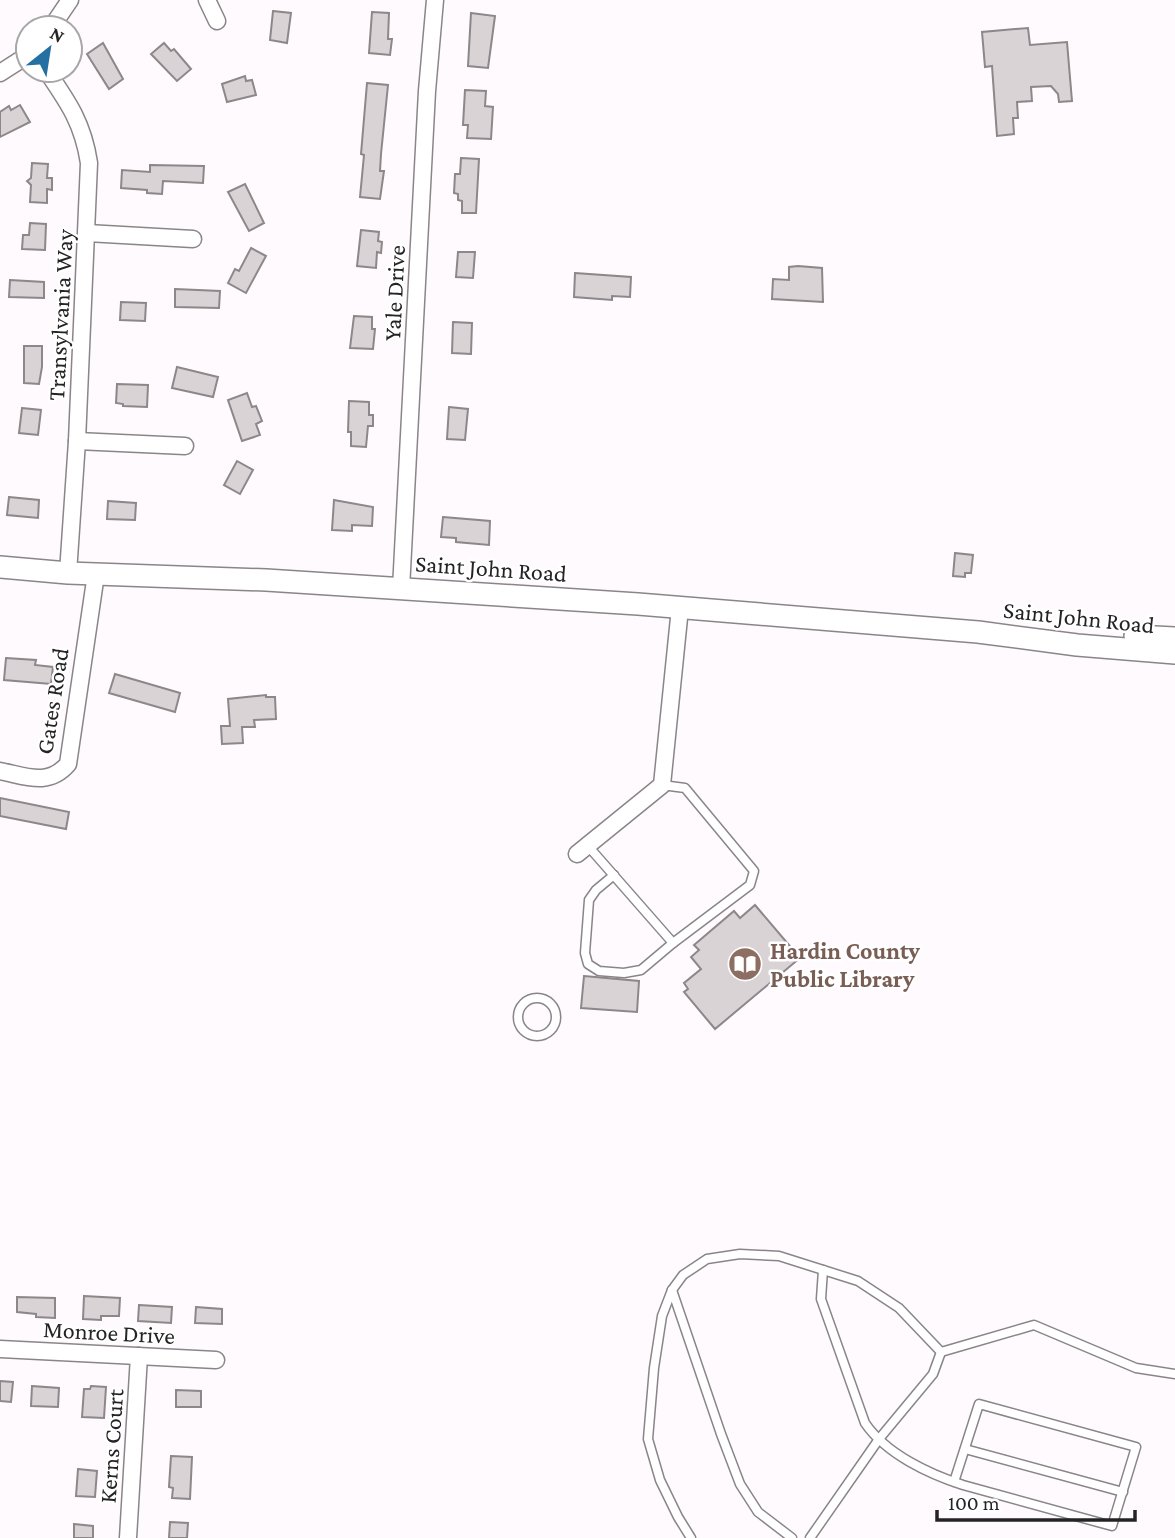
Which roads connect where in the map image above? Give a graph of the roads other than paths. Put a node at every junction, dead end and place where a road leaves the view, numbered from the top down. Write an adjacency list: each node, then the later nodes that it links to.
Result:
1 (207, 0): 3 (street)
2 (435, 0): 12 (street, Yale Drive)
3 (217, 21)
4 (56, 84): 5 (street, Transylvania Way)
5 (87, 233): 6 (street); 7 (street, Transylvania Way)
6 (193, 239)
7 (77, 441): 8 (street); 10 (street, Transylvania Way)
8 (185, 446)
9 (0, 566): 10 (street, Saint John Road)
10 (68, 573): 11 (street, Saint John Road)
11 (96, 574): 12 (street, Saint John Road); 17 (street, Gates Road)
12 (401, 589): 13 (street, Saint John Road)
13 (680, 608): 14 (street, Saint John Road); 18 (street)
14 (978, 632): 15 (street, Saint John Road); 16 (street, Saint John Road)
15 (1175, 638)
16 (1175, 653)
17 (0, 771)
18 (662, 785): 19 (street); 21 (lane)
19 (583, 850): 20 (lane)
20 (614, 875): 21 (lane); 21 (lane)
21 (673, 943)
22 (525, 1002): 22 (lane)
23 (823, 1270): 24 (lane); 26 (lane); 30 (lane)
24 (672, 1290): 35 (lane); 36 (lane)
25 (0, 1349): 27 (street, Monroe Drive)
26 (941, 1352): 29 (lane); 30 (lane)
27 (139, 1356): 28 (street, Monroe Drive); 34 (street, Kerns Court)
28 (216, 1360)
29 (1175, 1374)
30 (879, 1439): 32 (lane); 37 (lane)
31 (965, 1449): 32 (lane); 33 (lane); 33 (lane)
32 (954, 1482): 33 (lane)
33 (1123, 1492)
34 (128, 1538)
35 (691, 1538)
36 (792, 1538)
37 (810, 1538)

